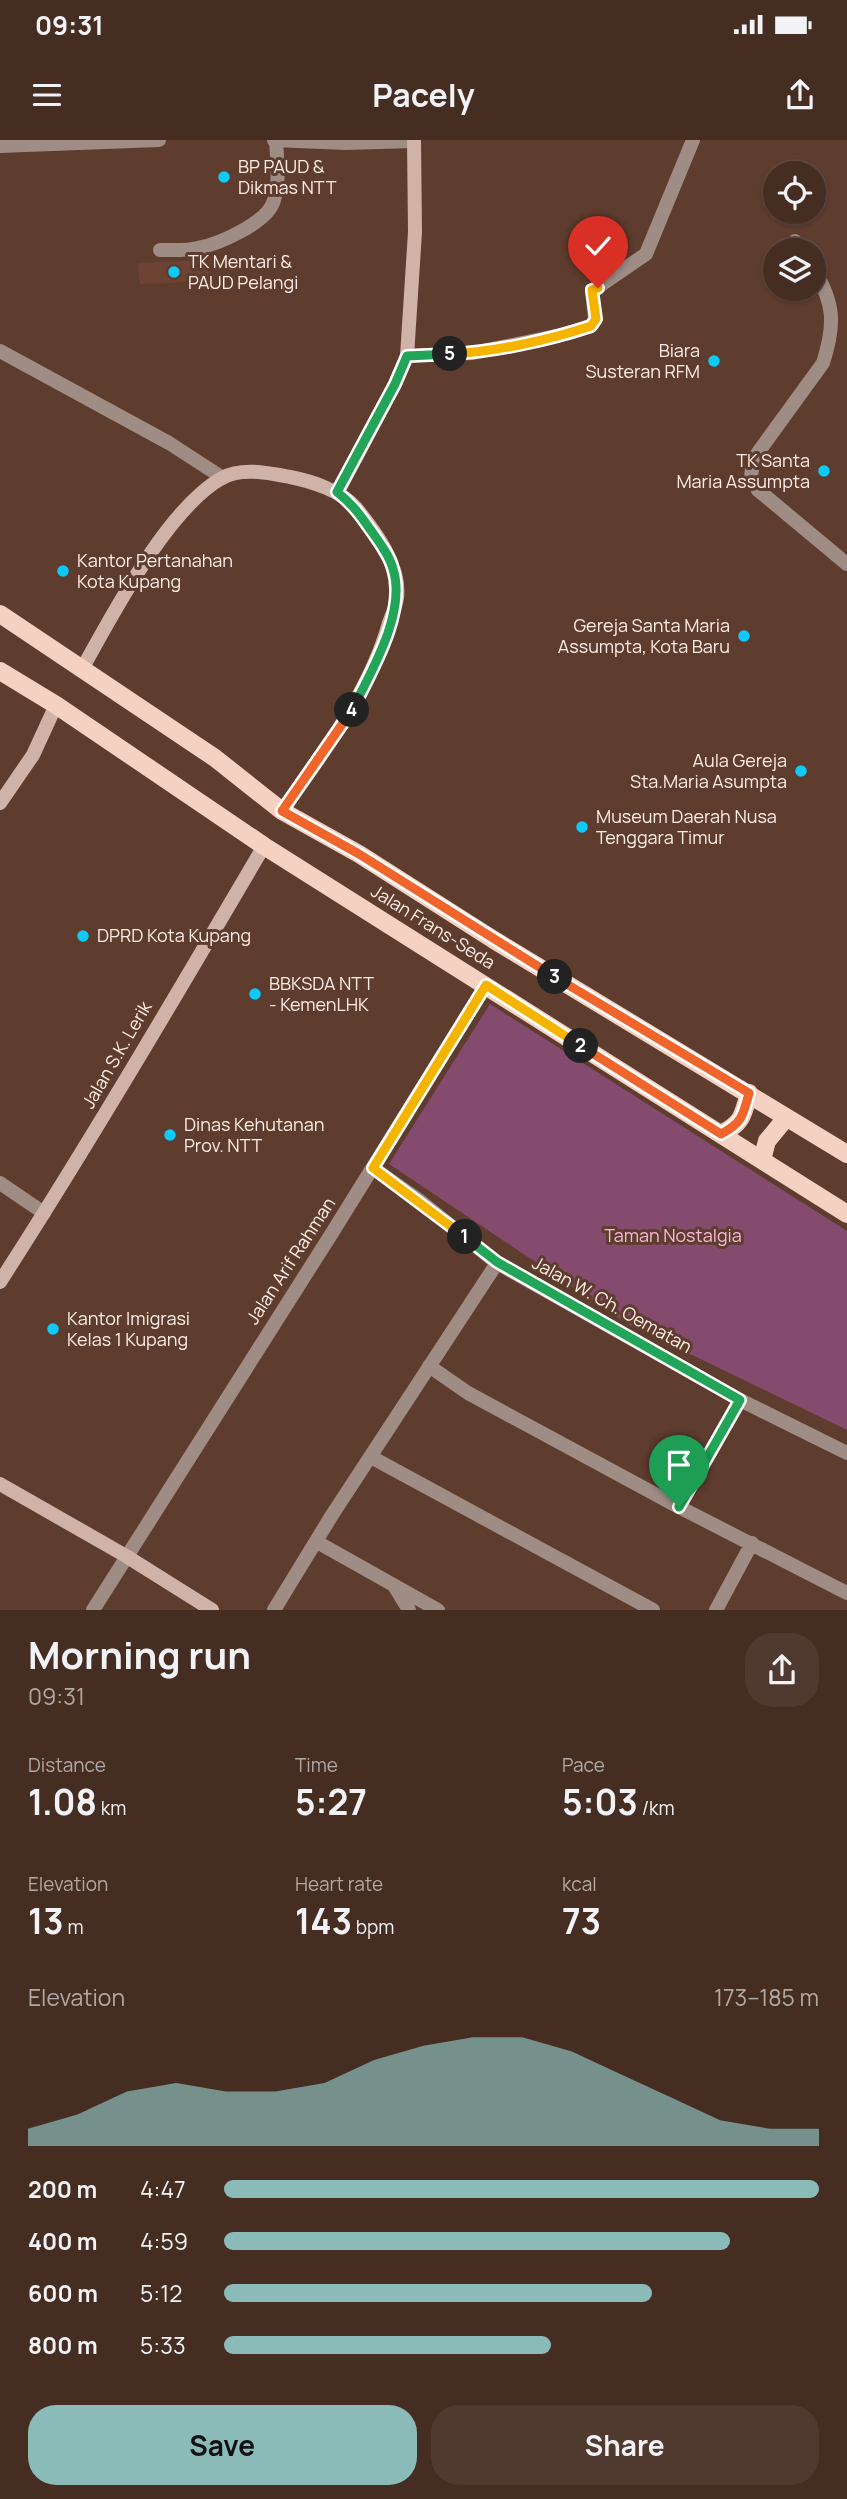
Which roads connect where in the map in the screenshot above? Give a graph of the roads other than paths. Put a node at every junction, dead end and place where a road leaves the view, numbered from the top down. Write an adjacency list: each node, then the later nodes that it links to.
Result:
1 (159, 140): 5 (street)
2 (275, 140): 4 (street); 6 (street)
3 (693, 140): 9 (street)
4 (414, 141): 9 (street)
5 (0, 146)
6 (160, 250)
7 (826, 290): 12 (street)
8 (0, 351): 10 (street)
9 (407, 356): 11 (street)
10 (223, 478): 11 (street); 14 (street)
11 (337, 492): 18 (street)
12 (847, 564)
13 (0, 614): 14 (main road, Jalan Frans-Seda)
14 (82, 669): 18 (main road, Jalan Frans-Seda)
15 (0, 671): 16 (main road, Jalan Frans-Seda)
16 (56, 705): 17 (street); 19 (main road, Jalan Frans-Seda)
17 (0, 803)
18 (282, 811): 21 (main road, Jalan Frans-Seda)
19 (264, 846): 20 (main road, Jalan Frans-Seda); 28 (street, Jalan S.K. Lerik)
20 (486, 985): 23 (main road, Jalan Frans-Seda); 26 (street, Jalan Arif Rahman)
21 (749, 1093): 22 (main road, Jalan Frans-Seda); 23 (main road)
22 (786, 1118): 24 (main road, Jalan Frans-Seda); 25 (main road)
23 (721, 1134): 25 (main road, Jalan Frans-Seda)
24 (847, 1154)
25 (762, 1160): 29 (main road, Jalan Frans-Seda)
26 (373, 1168): 30 (street, Jalan W. Ch. Oematan); 40 (street, Jalan Arif Rahman)
27 (0, 1183): 28 (street)
28 (44, 1213): 31 (street, Jalan S.K. Lerik)
29 (847, 1214)
30 (497, 1262): 32 (street); 33 (street, Jalan W. Ch. Oematan)
31 (0, 1282)
32 (429, 1366): 35 (street); 37 (street)
33 (740, 1400): 34 (street, Jalan W. Ch. Oematan); 37 (street)
34 (847, 1454)
35 (370, 1457): 38 (street); 48 (street)
36 (0, 1484): 40 (street)
37 (679, 1507): 39 (street)
38 (317, 1542): 41 (street); 45 (street)
39 (752, 1543): 42 (street); 49 (street)
40 (126, 1556): 43 (street, Jalan Arif Rahman); 44 (street)
41 (393, 1584): 46 (street); 47 (street)
42 (847, 1593)
43 (93, 1610)
44 (212, 1610)
45 (274, 1610)
46 (409, 1610)
47 (438, 1610)
48 (653, 1610)
49 (716, 1610)

